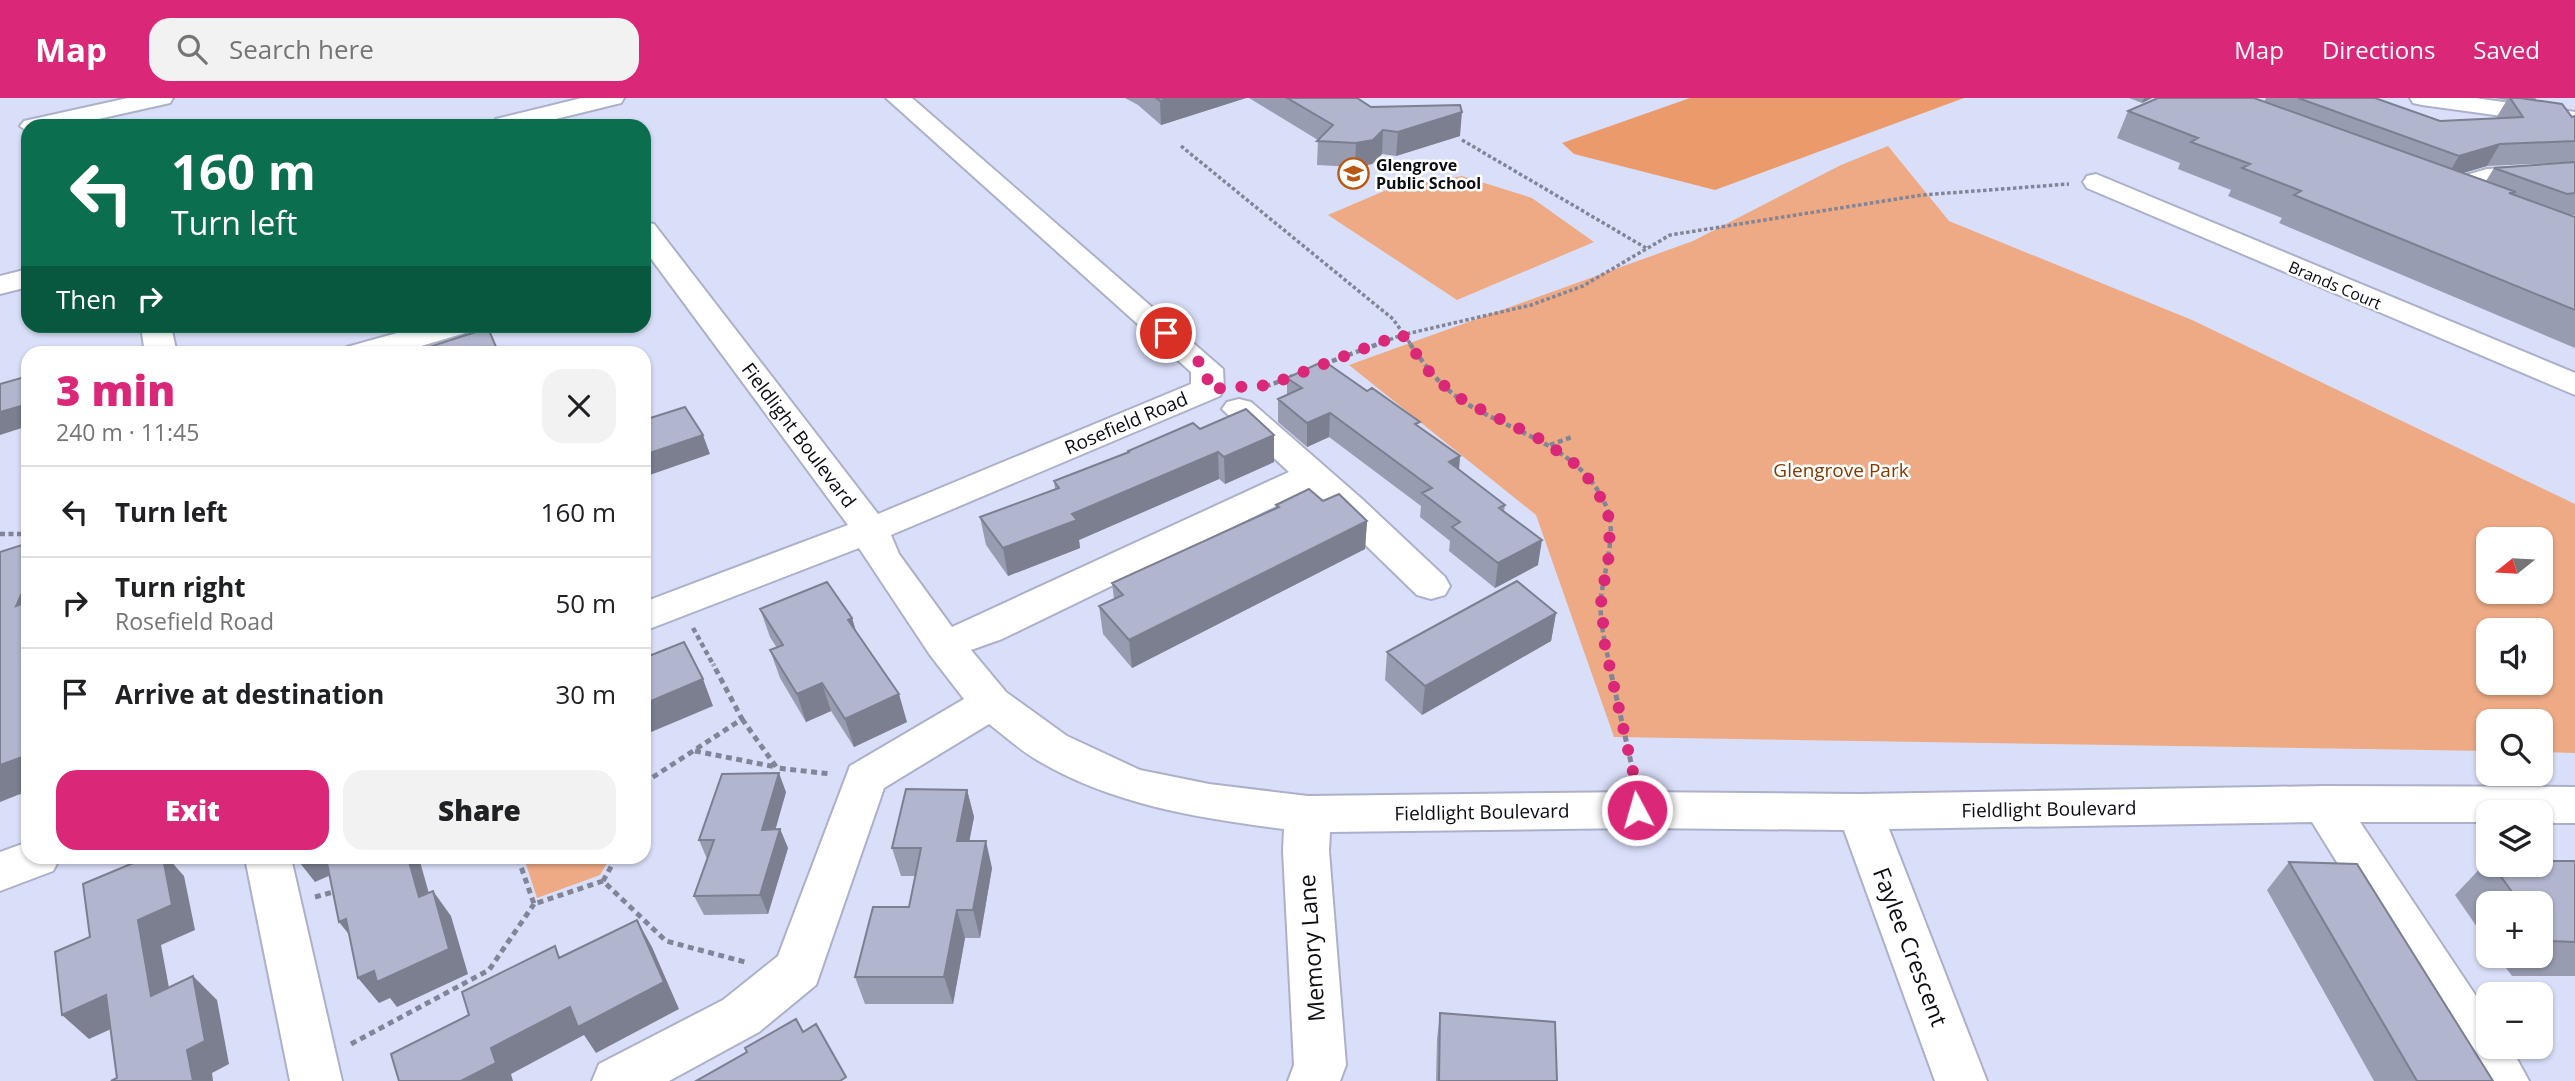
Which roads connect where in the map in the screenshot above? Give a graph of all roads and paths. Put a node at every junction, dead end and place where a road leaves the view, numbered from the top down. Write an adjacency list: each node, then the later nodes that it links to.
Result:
1 (161, 98): 5 (street)
2 (612, 98): 6 (street)
3 (898, 98): 24 (street, Rosefield Road)
4 (2422, 98): 7 (street)
5 (107, 118)
6 (502, 119)
7 (2575, 119)
8 (1462, 139): 13 (path)
9 (1181, 146): 19 (path)
10 (2575, 173): 12 (street)
11 (2095, 182): 13 (path); 23 (street, Brands Court)
12 (2481, 204)
13 (1646, 248): 19 (path)
14 (651, 250): 15 (street, Fieldlight Boulevard)
15 (657, 267): 29 (street, Fieldlight Boulevard)
16 (21, 280): 17 (street)
17 (0, 285)
18 (430, 333): 20 (street)
19 (1402, 334): 21 (path); 27 (path)
20 (385, 346)
21 (1318, 367)
22 (1294, 376): 24 (path)
23 (2575, 385)
24 (1208, 389): 29 (street, Rosefield Road)
25 (1239, 409): 28 (street)
26 (1572, 437): 27 (path)
27 (1549, 445): 44 (path)
28 (1311, 475): 32 (street); 35 (street)
29 (869, 528): 33 (street, Rosefield Road); 35 (street, Fieldlight Boulevard)
30 (0, 534): 31 (path)
31 (21, 534)
32 (1431, 586)
33 (679, 604): 34 (street, Rosefield Road); 37 (path)
34 (651, 614)
35 (944, 645): 36 (street, Fieldlight Boulevard)
36 (991, 703): 40 (street); 46 (street, Fieldlight Boulevard)
37 (742, 719): 38 (path); 39 (path)
38 (695, 751): 39 (path); 41 (path)
39 (777, 768): 40 (path)
40 (866, 778): 56 (street)
41 (651, 779)
42 (2325, 804): 43 (street, Fieldlight Boulevard); 45 (street, Fieldlight Boulevard); 61 (street)
43 (2575, 805)
44 (1637, 810): 45 (street, Fieldlight Boulevard); 46 (street, Fieldlight Boulevard)
45 (1860, 812): 60 (street, Faylee Crescent)
46 (1308, 814): 59 (street, Memory Lane)
47 (21, 864): 51 (street)
48 (269, 864): 55 (street)
49 (520, 864): 54 (path)
50 (613, 864): 52 (path)
51 (0, 872)
52 (603, 881): 54 (path); 56 (path)
53 (345, 888): 55 (path)
54 (534, 904): 57 (path)
55 (279, 908): 57 (street)
56 (798, 971): 58 (street)
57 (315, 1073)
58 (618, 1081)
59 (1314, 1081)
60 (1961, 1081)
61 (2503, 1081)

